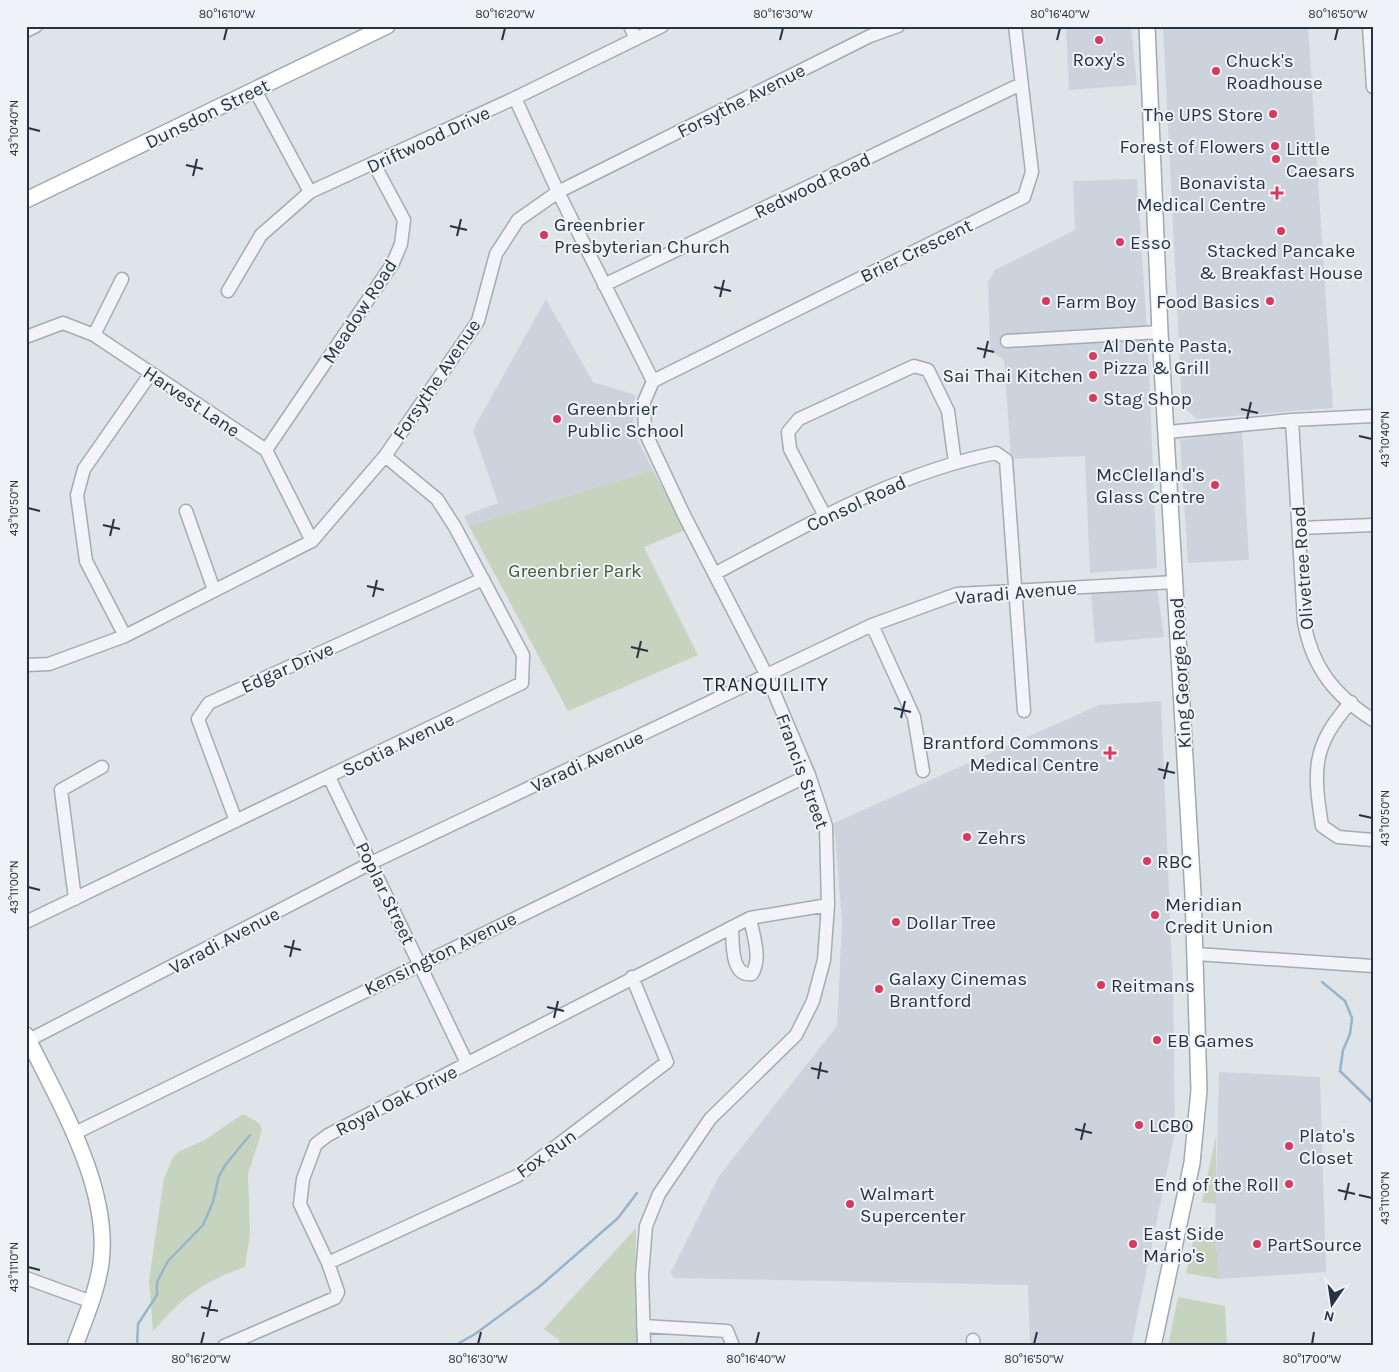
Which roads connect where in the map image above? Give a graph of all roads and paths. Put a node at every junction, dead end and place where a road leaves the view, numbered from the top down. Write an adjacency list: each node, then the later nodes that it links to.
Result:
1 (36, 26): 9 (street)
2 (387, 26): 14 (main road, Dunsdon Street)
3 (630, 26): 11 (street)
4 (662, 26): 11 (street, Driftwood Drive)
5 (898, 26): 10 (street, Forsythe Avenue)
6 (1015, 26): 12 (street, Brier Crescent)
7 (1146, 26): 23 (main road, King George Road)
8 (1369, 26): 13 (street)
9 (26, 31)
10 (868, 31): 18 (street, Forsythe Avenue)
11 (636, 39): 15 (street, Driftwood Drive)
12 (1021, 84): 21 (street, Redwood Road); 28 (street, Brier Crescent)
13 (1373, 87)
14 (255, 90): 17 (street); 19 (main road, Dunsdon Street)
15 (515, 98): 16 (street, Driftwood Drive); 18 (street)
16 (374, 164): 17 (street, Driftwood Drive); 32 (street, Meadow Road)
17 (310, 192): 22 (street, Driftwood Drive)
18 (558, 192): 21 (street); 33 (street, Forsythe Avenue)
19 (26, 200)
20 (122, 279): 24 (street)
21 (604, 285): 28 (street)
22 (228, 291)
23 (1160, 332): 26 (street); 31 (main road, King George Road)
24 (94, 335): 25 (street, Harvest Lane); 27 (street, Harvest Lane)
25 (26, 337)
26 (1007, 341)
27 (151, 373): 32 (street, Harvest Lane); 46 (street)
28 (653, 381): 40 (street, Francis Street)
29 (1373, 416): 30 (street)
30 (1292, 420): 31 (street); 38 (street, Olivetree Road)
31 (1168, 432): 42 (main road, King George Road)
32 (266, 450): 39 (street, Harvest Lane)
33 (385, 456): 39 (street, Forsythe Avenue); 41 (street, Scotia Avenue)
34 (954, 463): 36 (street, Consol Road); 36 (street); 44 (street, Consol Road)
35 (186, 511): 43 (street)
36 (826, 516): 40 (street, Consol Road)
37 (1373, 525): 38 (street)
38 (1298, 528): 49 (street, Olivetree Road)
39 (312, 541): 43 (street, Forsythe Avenue)
40 (716, 573): 48 (street, Francis Street)
41 (482, 579): 55 (street, Scotia Avenue); 56 (street, Edgar Drive)
42 (1175, 582): 44 (street, Varadi Avenue); 64 (main road, King George Road)
43 (214, 590): 46 (street, Forsythe Avenue)
44 (1016, 590): 45 (street, Varadi Avenue); 50 (street)
45 (872, 626): 48 (street, Varadi Avenue); 53 (street)
46 (125, 636): 47 (street, Forsythe Avenue)
47 (26, 665)
48 (767, 676): 54 (street, Francis Street); 58 (street, Varadi Avenue)
49 (1351, 702): 51 (street, Olivetree Road); 57 (street)
50 (1024, 711)
51 (1373, 720)
52 (102, 767): 59 (street)
53 (923, 771)
54 (809, 775): 60 (street, Francis Street); 65 (street, Kensington Avenue)
55 (329, 777): 56 (street, Scotia Avenue); 58 (street, Poplar Street)
56 (236, 821): 59 (street, Scotia Avenue)
57 (1373, 840)
58 (371, 862): 65 (street, Poplar Street); 68 (street, Varadi Avenue)
59 (75, 899): 62 (street, Scotia Avenue)
60 (828, 904): 61 (street, Royal Oak Drive); 74 (street, Francis Street)
61 (750, 918): 63 (street, Royal Oak Drive); 63 (street)
62 (26, 922)
63 (732, 927): 67 (street, Royal Oak Drive)
64 (1196, 954): 66 (street); 79 (main road, King George Road)
65 (420, 963): 69 (street, Poplar Street); 70 (street, Kensington Avenue)
66 (1373, 966)
67 (632, 977): 69 (street, Royal Oak Drive); 71 (street, Fox Run)
68 (28, 1038): 70 (main road)
69 (467, 1063): 71 (street, Royal Oak Drive)
70 (73, 1134): 73 (main road)
71 (328, 1263): 76 (street, Royal Oak Drive)
72 (26, 1278): 73 (street)
73 (92, 1302): 75 (main road)
74 (644, 1326): 77 (street, Francis Street); 78 (street)
75 (75, 1346)
76 (224, 1346)
77 (644, 1346)
78 (733, 1346)
79 (1154, 1346)

